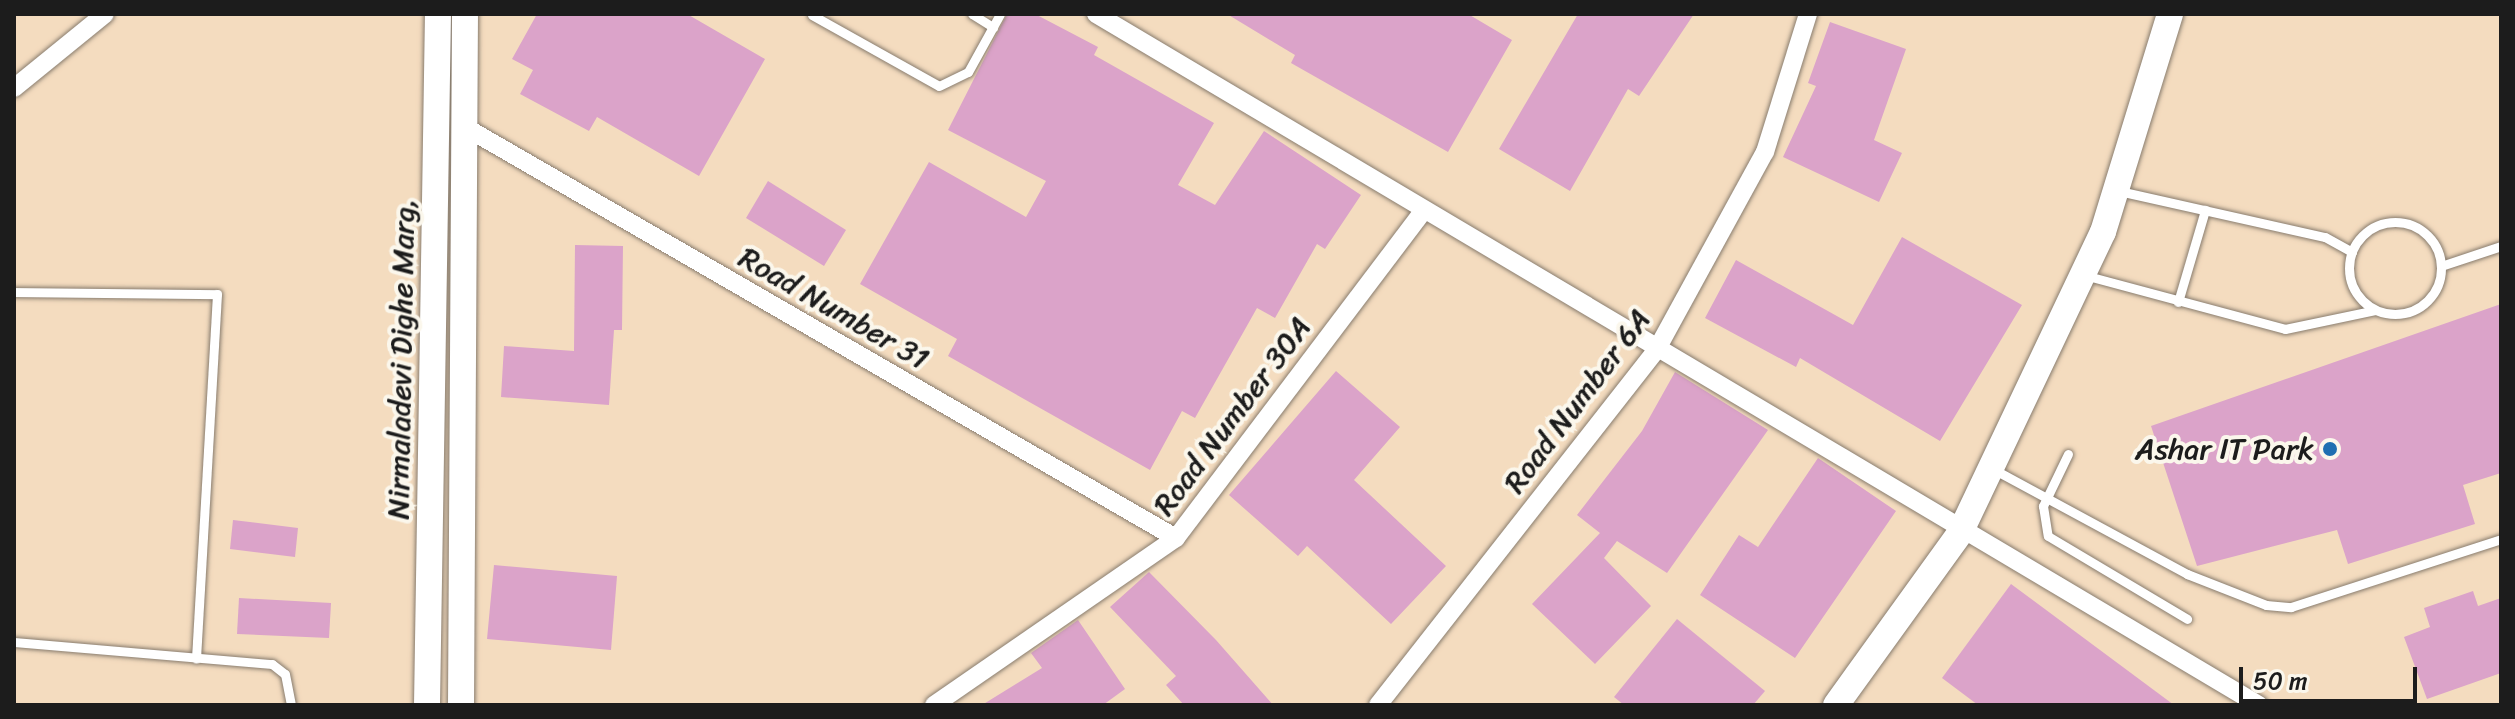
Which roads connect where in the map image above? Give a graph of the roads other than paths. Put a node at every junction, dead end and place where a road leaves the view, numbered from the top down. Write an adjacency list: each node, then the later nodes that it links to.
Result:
1 (105, 14): 11 (street)
2 (438, 14): 34 (main road, Nirmaladevi Dighe Marg,)
3 (465, 14): 12 (main road, Nirmaladevi Dighe Marg,)
4 (972, 14): 10 (lane)
5 (1000, 14): 10 (lane)
6 (1096, 14): 14 (street)
7 (1808, 14): 23 (street, Road Number 6A)
8 (2170, 14): 13 (main road)
9 (812, 15): 10 (lane)
10 (993, 27)
11 (14, 88)
12 (465, 127): 28 (street, Road Number 31); 35 (main road, Nirmaladevi Dighe Marg,)
13 (2116, 190): 15 (lane); 19 (main road)
14 (1424, 210): 23 (street); 28 (street, Road Number 30A)
15 (2205, 210): 17 (lane); 21 (lane)
16 (2501, 246): 18 (lane)
17 (2352, 252): 18 (lane); 22 (lane)
18 (2441, 266): 22 (lane)
19 (2082, 275): 21 (lane); 25 (main road)
20 (14, 292): 32 (lane)
21 (2178, 302): 22 (lane)
22 (2375, 310)
23 (1657, 349): 27 (street); 37 (street, Road Number 6A)
24 (2068, 454): 26 (lane)
25 (1991, 468): 26 (lane); 27 (main road)
26 (2046, 498): 29 (lane); 30 (lane)
27 (1960, 533): 38 (main road); 39 (street)
28 (1176, 538): 36 (street, Road Number 30A)
29 (2501, 539)
30 (2187, 619)
31 (14, 642): 32 (lane)
32 (196, 658): 33 (lane)
33 (291, 705)
34 (427, 705)
35 (461, 705)
36 (934, 705)
37 (1378, 705)
38 (1836, 705)
39 (2259, 705)

